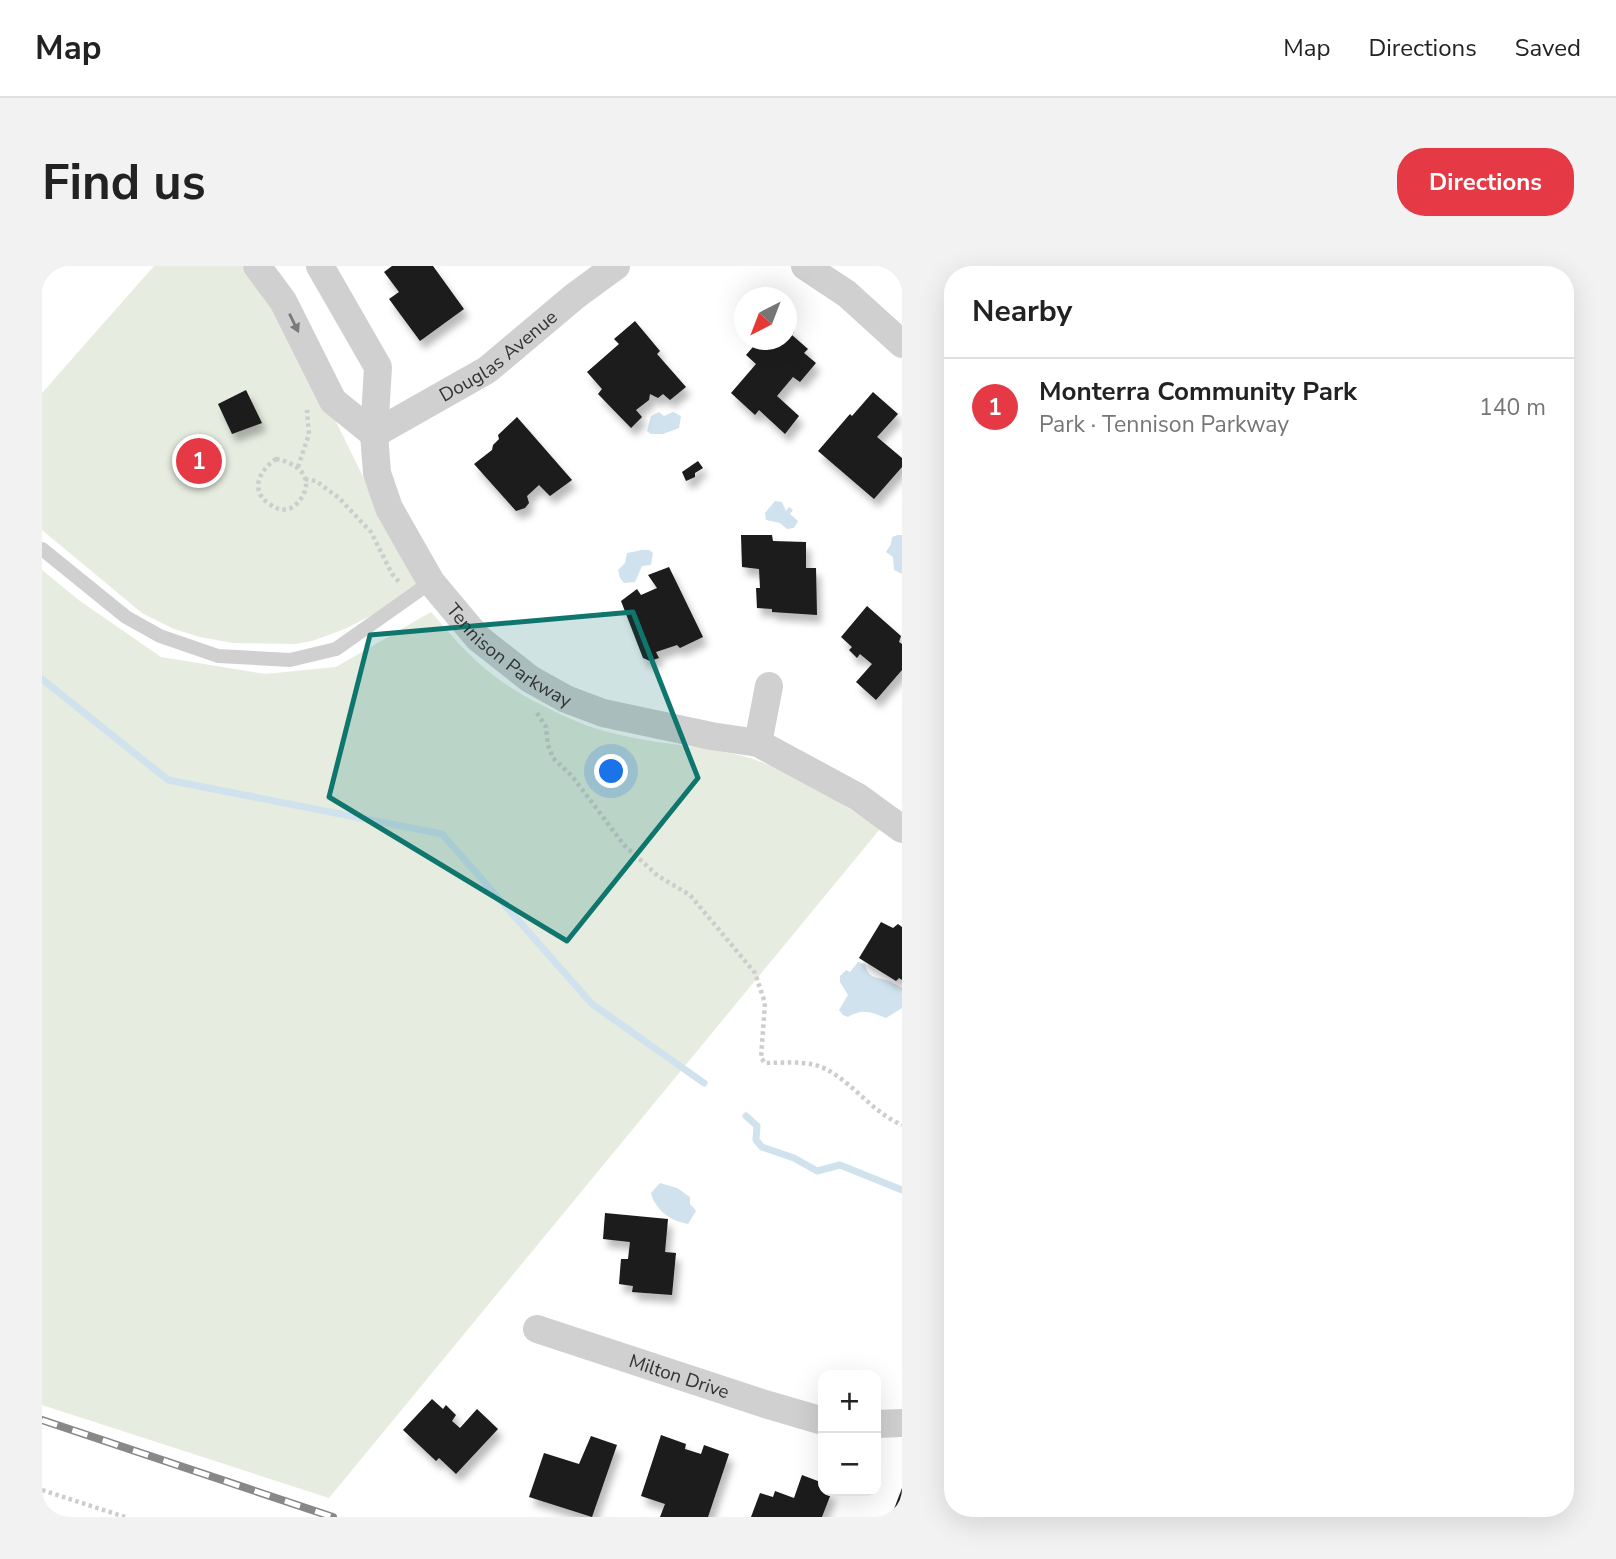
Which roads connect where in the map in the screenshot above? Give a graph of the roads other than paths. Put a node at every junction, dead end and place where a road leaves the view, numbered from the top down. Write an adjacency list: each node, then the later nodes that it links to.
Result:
1 (257, 266): 6 (street, one-way to 6)
2 (320, 266): 6 (street, Tennison Parkway)
3 (616, 266): 6 (street, Douglas Avenue)
4 (805, 266): 5 (street)
5 (902, 344)
6 (374, 434): 8 (street, Tennison Parkway)
7 (42, 549): 8 (lane)
8 (421, 589): 10 (street, Tennison Parkway)
9 (769, 686): 10 (street)
10 (758, 743): 11 (street, Tennison Parkway)
11 (902, 829)
12 (537, 1329): 13 (street, Milton Drive)
13 (818, 1420)
14 (902, 1423): 15 (street)
15 (881, 1424)

